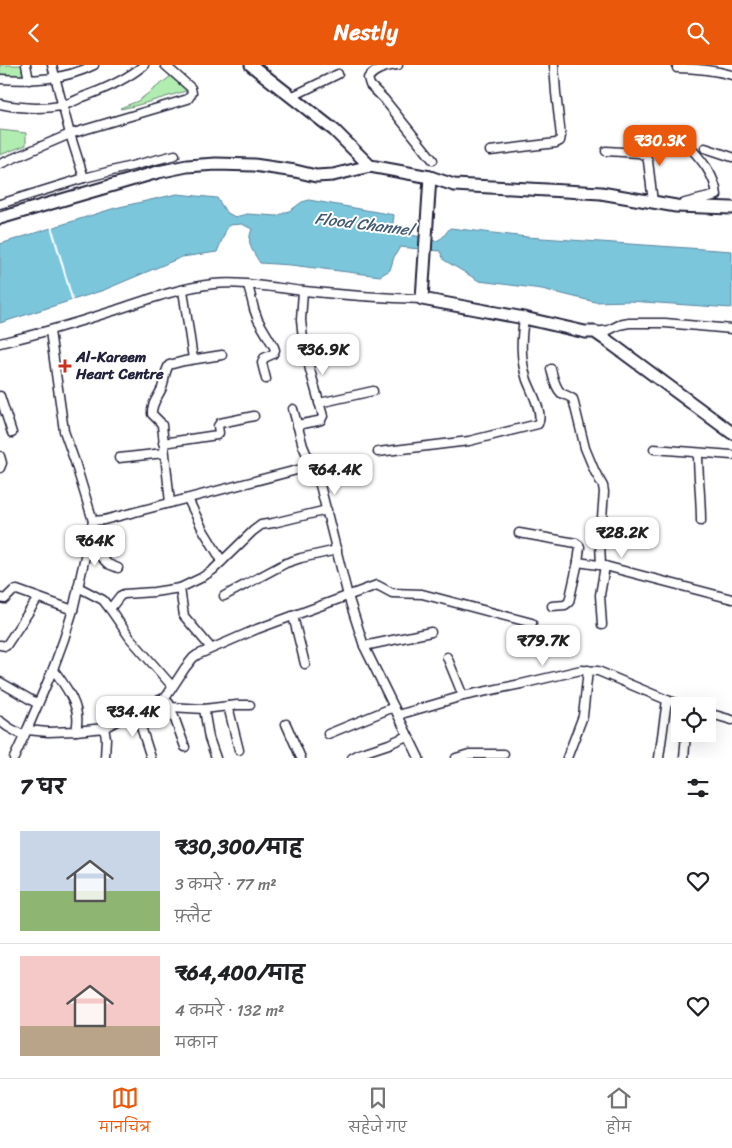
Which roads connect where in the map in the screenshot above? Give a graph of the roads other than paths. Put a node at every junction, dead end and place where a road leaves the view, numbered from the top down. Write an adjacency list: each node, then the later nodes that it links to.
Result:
1 (26, 65): 16 (street)
2 (52, 65): 15 (street)
3 (94, 65): 10 (street)
4 (144, 65): 19 (street)
5 (165, 65): 20 (street)
6 (251, 65): 17 (main road)
7 (398, 65): 9 (street)
8 (554, 65): 23 (street)
9 (378, 67): 27 (street)
10 (80, 68): 15 (street)
11 (677, 68): 13 (street)
12 (338, 73): 17 (street)
13 (732, 75)
14 (0, 79): 16 (street)
15 (55, 79): 16 (street); 19 (street)
16 (28, 80)
17 (291, 97): 29 (main road)
18 (0, 105): 19 (street)
19 (62, 106): 20 (street)
20 (70, 134): 28 (street); 30 (street)
21 (688, 144): 34 (street)
22 (705, 148): 26 (street)
23 (490, 151)
24 (606, 151): 32 (street)
25 (175, 155): 30 (street)
26 (732, 157)
27 (433, 160)
28 (0, 164)
29 (370, 166): 31 (main road); 36 (main road)
30 (84, 178): 33 (street)
31 (429, 183): 32 (main road); 40 (main road)
32 (653, 203): 34 (main road)
33 (0, 204)
34 (676, 205): 35 (main road)
35 (732, 208)
36 (0, 217)
37 (248, 285): 38 (street); 39 (street); 49 (street)
38 (183, 290): 43 (street); 47 (street)
39 (303, 291): 40 (street); 52 (street)
40 (422, 295): 41 (main road)
41 (524, 318): 44 (main road); 60 (street)
42 (732, 329): 44 (street)
43 (50, 331): 45 (street); 71 (street)
44 (595, 332): 57 (main road)
45 (0, 343)
46 (222, 355): 47 (street)
47 (193, 359): 58 (street)
48 (551, 369): 78 (street)
49 (266, 379)
50 (373, 391): 52 (street)
51 (0, 395): 56 (street)
52 (320, 403): 55 (street)
53 (293, 409): 55 (street)
54 (254, 416): 58 (street)
55 (298, 425): 67 (street)
56 (12, 433)
57 (732, 433)
58 (163, 443): 61 (street)
59 (654, 449): 62 (street)
60 (378, 452)
61 (164, 453): 65 (street); 69 (street)
62 (698, 453): 63 (street); 72 (street)
63 (732, 455)
64 (0, 456): 66 (street)
65 (119, 458)
66 (0, 468)
67 (313, 469): 68 (street); 70 (street)
68 (188, 499): 69 (street); 76 (street)
69 (170, 503): 71 (street)
70 (327, 510): 75 (street); 76 (street)
71 (93, 521): 74 (street)
72 (701, 521)
73 (518, 533): 77 (street)
74 (88, 544): 79 (street); 80 (street)
75 (337, 550): 82 (street); 83 (street)
76 (222, 561): 81 (street)
77 (578, 561): 78 (street); 87 (street)
78 (603, 566): 86 (street); 92 (street)
79 (118, 568)
80 (78, 587): 88 (street); 89 (street)
81 (180, 588): 88 (street); 96 (street)
82 (348, 595): 90 (street); 91 (street); 95 (street)
83 (224, 596)
84 (0, 598): 85 (street)
85 (38, 598): 89 (street); 94 (street)
86 (732, 599)
87 (552, 605)
88 (110, 609): 102 (street)
89 (73, 611): 99 (street)
90 (293, 616): 96 (street); 98 (street)
91 (532, 623)
92 (602, 625)
93 (431, 632): 95 (street)
94 (0, 645)
95 (364, 646): 111 (street)
96 (211, 649): 102 (street)
97 (447, 657): 103 (street)
98 (306, 664)
99 (53, 669): 107 (street); 120 (street)
100 (588, 670): 103 (street); 105 (street); 136 (street)
101 (0, 682): 107 (street)
102 (172, 686): 104 (street)
103 (463, 696): 114 (street)
104 (166, 697): 110 (street); 113 (street)
105 (668, 700): 106 (street); 137 (street)
106 (671, 701)
107 (38, 704): 121 (street)
108 (250, 705): 109 (street)
109 (228, 706): 112 (street); 126 (street)
110 (170, 707): 112 (street); 125 (street)
111 (394, 707): 114 (street); 122 (street)
112 (204, 709): 131 (street)
113 (136, 711): 119 (street); 130 (street)
114 (398, 715): 123 (street)
115 (716, 715): 116 (street)
116 (732, 720)
117 (0, 721): 121 (street)
118 (286, 723): 132 (street)
119 (104, 728): 120 (street); 129 (street)
120 (76, 731): 121 (street)
121 (26, 733): 128 (street)
122 (328, 734)
123 (408, 736): 133 (street); 134 (street)
124 (685, 742): 138 (street)
125 (185, 747)
126 (239, 750)
127 (504, 753): 135 (street)
128 (14, 758)
129 (105, 758)
130 (151, 758)
131 (216, 758)
132 (301, 758)
133 (352, 758)
134 (419, 758)
135 (456, 758)
136 (567, 758)
137 (659, 758)
138 (684, 758)

